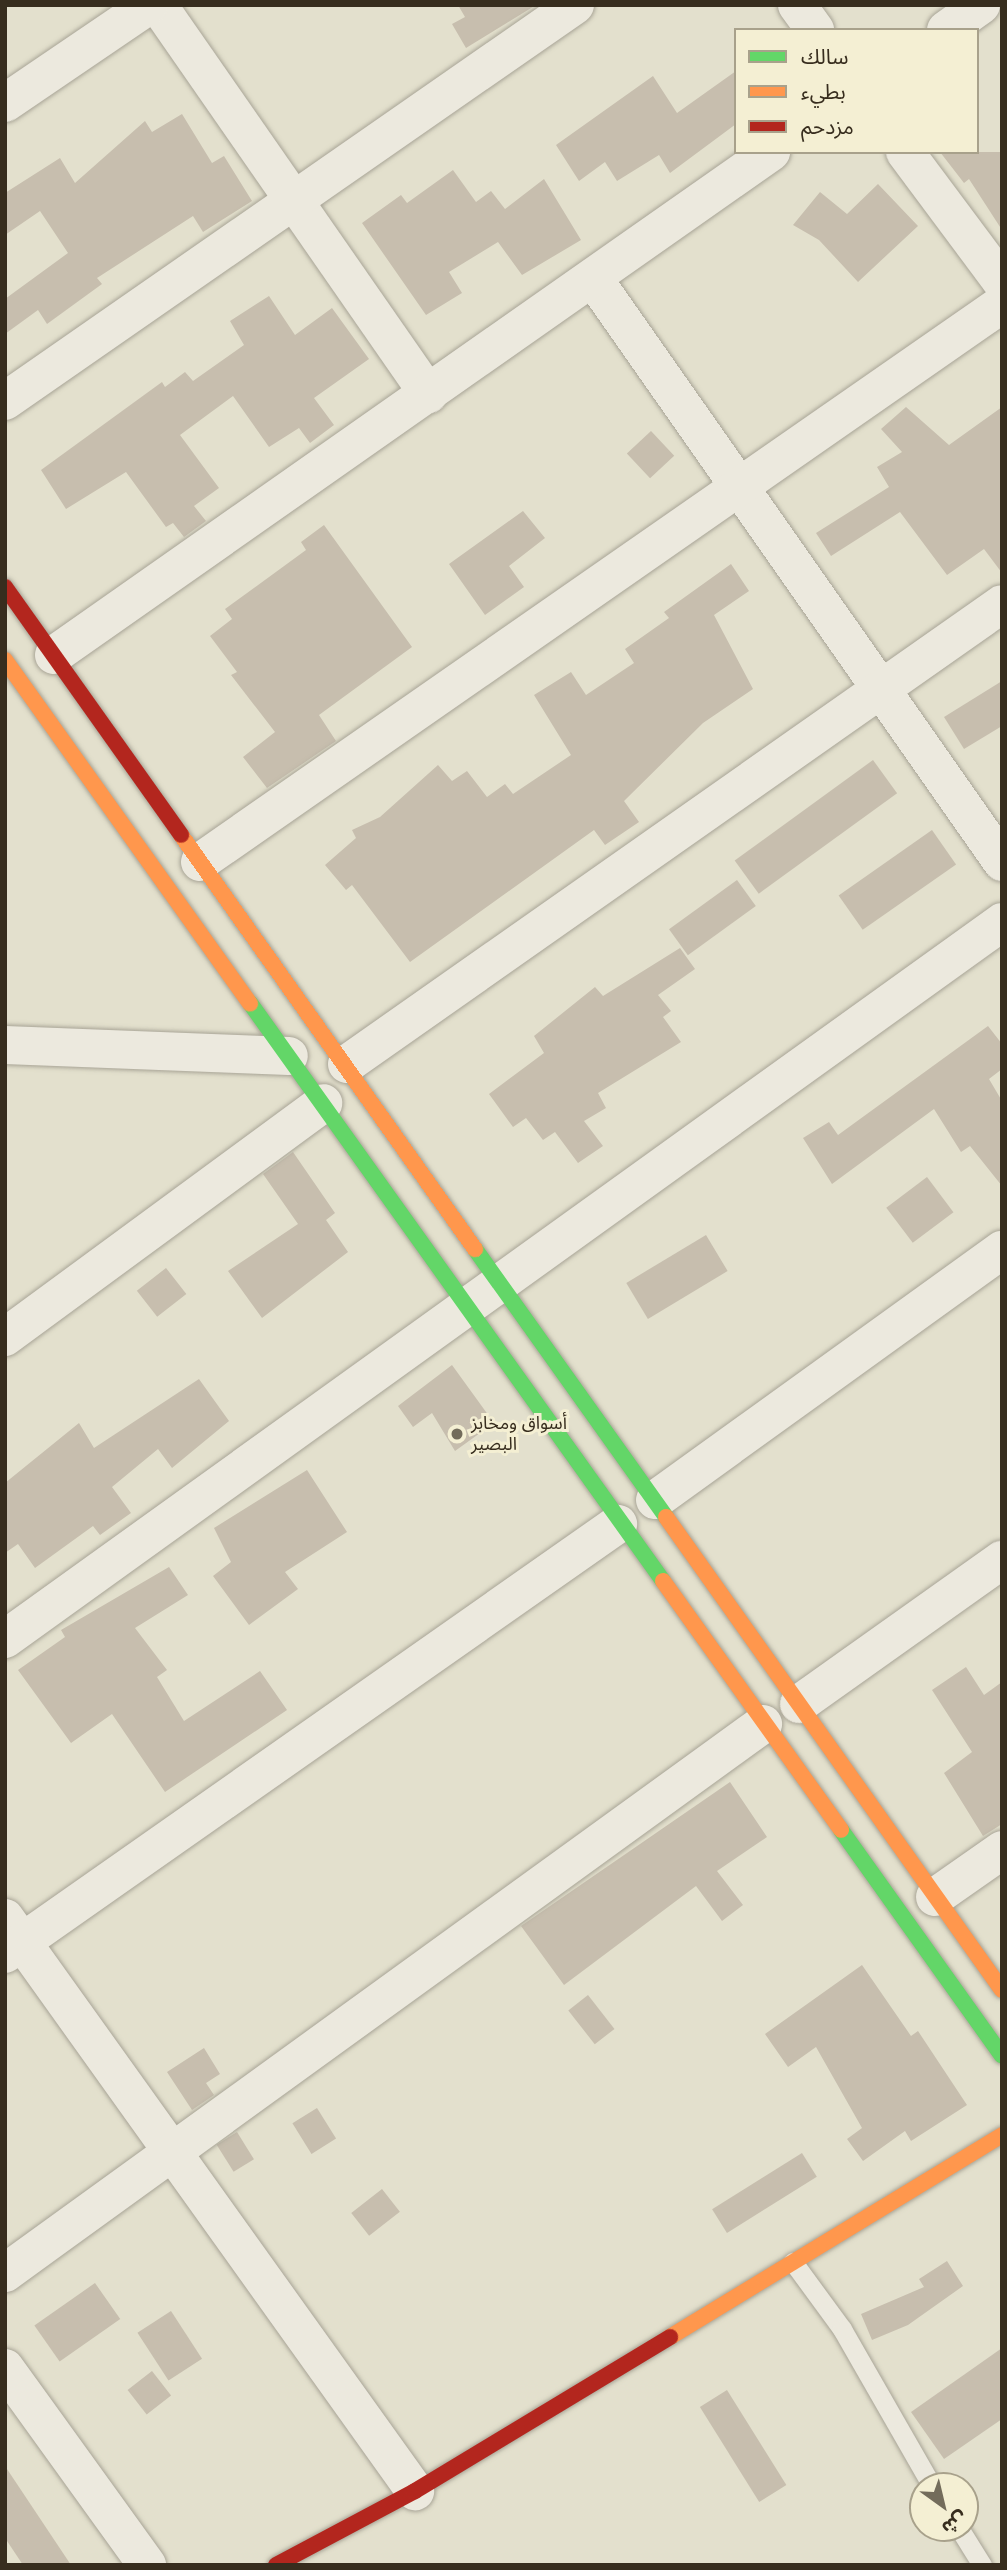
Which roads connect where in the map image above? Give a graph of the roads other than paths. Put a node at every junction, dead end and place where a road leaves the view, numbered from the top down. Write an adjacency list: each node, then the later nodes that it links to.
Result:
1 (149, 5): 8 (street)
2 (158, 5): 11 (street)
3 (575, 5): 11 (street)
4 (797, 5): 6 (street)
5 (981, 5): 7 (street)
6 (814, 28)
7 (949, 28)
8 (5, 103)
9 (768, 154): 12 (street)
10 (906, 154): 13 (street)
11 (291, 202): 15 (street); 16 (street)
12 (593, 278): 15 (street); 17 (street)
13 (1002, 282)
14 (1002, 304): 17 (street)
15 (428, 394): 20 (street)
16 (5, 401)
17 (742, 486): 22 (street); 23 (street)
18 (5, 587): 20 (main road)
19 (1002, 604): 22 (street)
20 (54, 655): 23 (main road)
21 (5, 660): 27 (main road)
22 (881, 688): 24 (street); 28 (street)
23 (200, 862): 28 (main road)
24 (1002, 862)
25 (1002, 922): 31 (street)
26 (5, 1045): 27 (street)
27 (289, 1056): 29 (main road)
28 (346, 1064): 31 (main road)
29 (323, 1103): 32 (main road); 33 (street)
30 (1002, 1250): 34 (street)
31 (502, 1282): 32 (street); 34 (main road)
32 (466, 1308): 35 (main road); 37 (street)
33 (5, 1337)
34 (655, 1500): 38 (main road)
35 (618, 1524): 39 (main road); 42 (street)
36 (1002, 1560): 38 (street)
37 (5, 1639)
38 (799, 1704): 41 (main road)
39 (763, 1724): 44 (main road); 46 (street)
40 (1002, 1850): 41 (street)
41 (935, 1897): 43 (main road)
42 (11, 1938): 46 (street)
43 (1002, 1990)
44 (1002, 2056)
45 (1002, 2136): 47 (main road)
46 (172, 2153): 48 (street); 51 (street)
47 (793, 2262): 50 (lane); 51 (main road)
48 (5, 2273)
49 (5, 2368): 53 (street)
50 (924, 2472)
51 (415, 2491): 54 (main road)
52 (968, 2542): 55 (lane)
53 (148, 2565)
54 (276, 2565)
55 (982, 2565)

